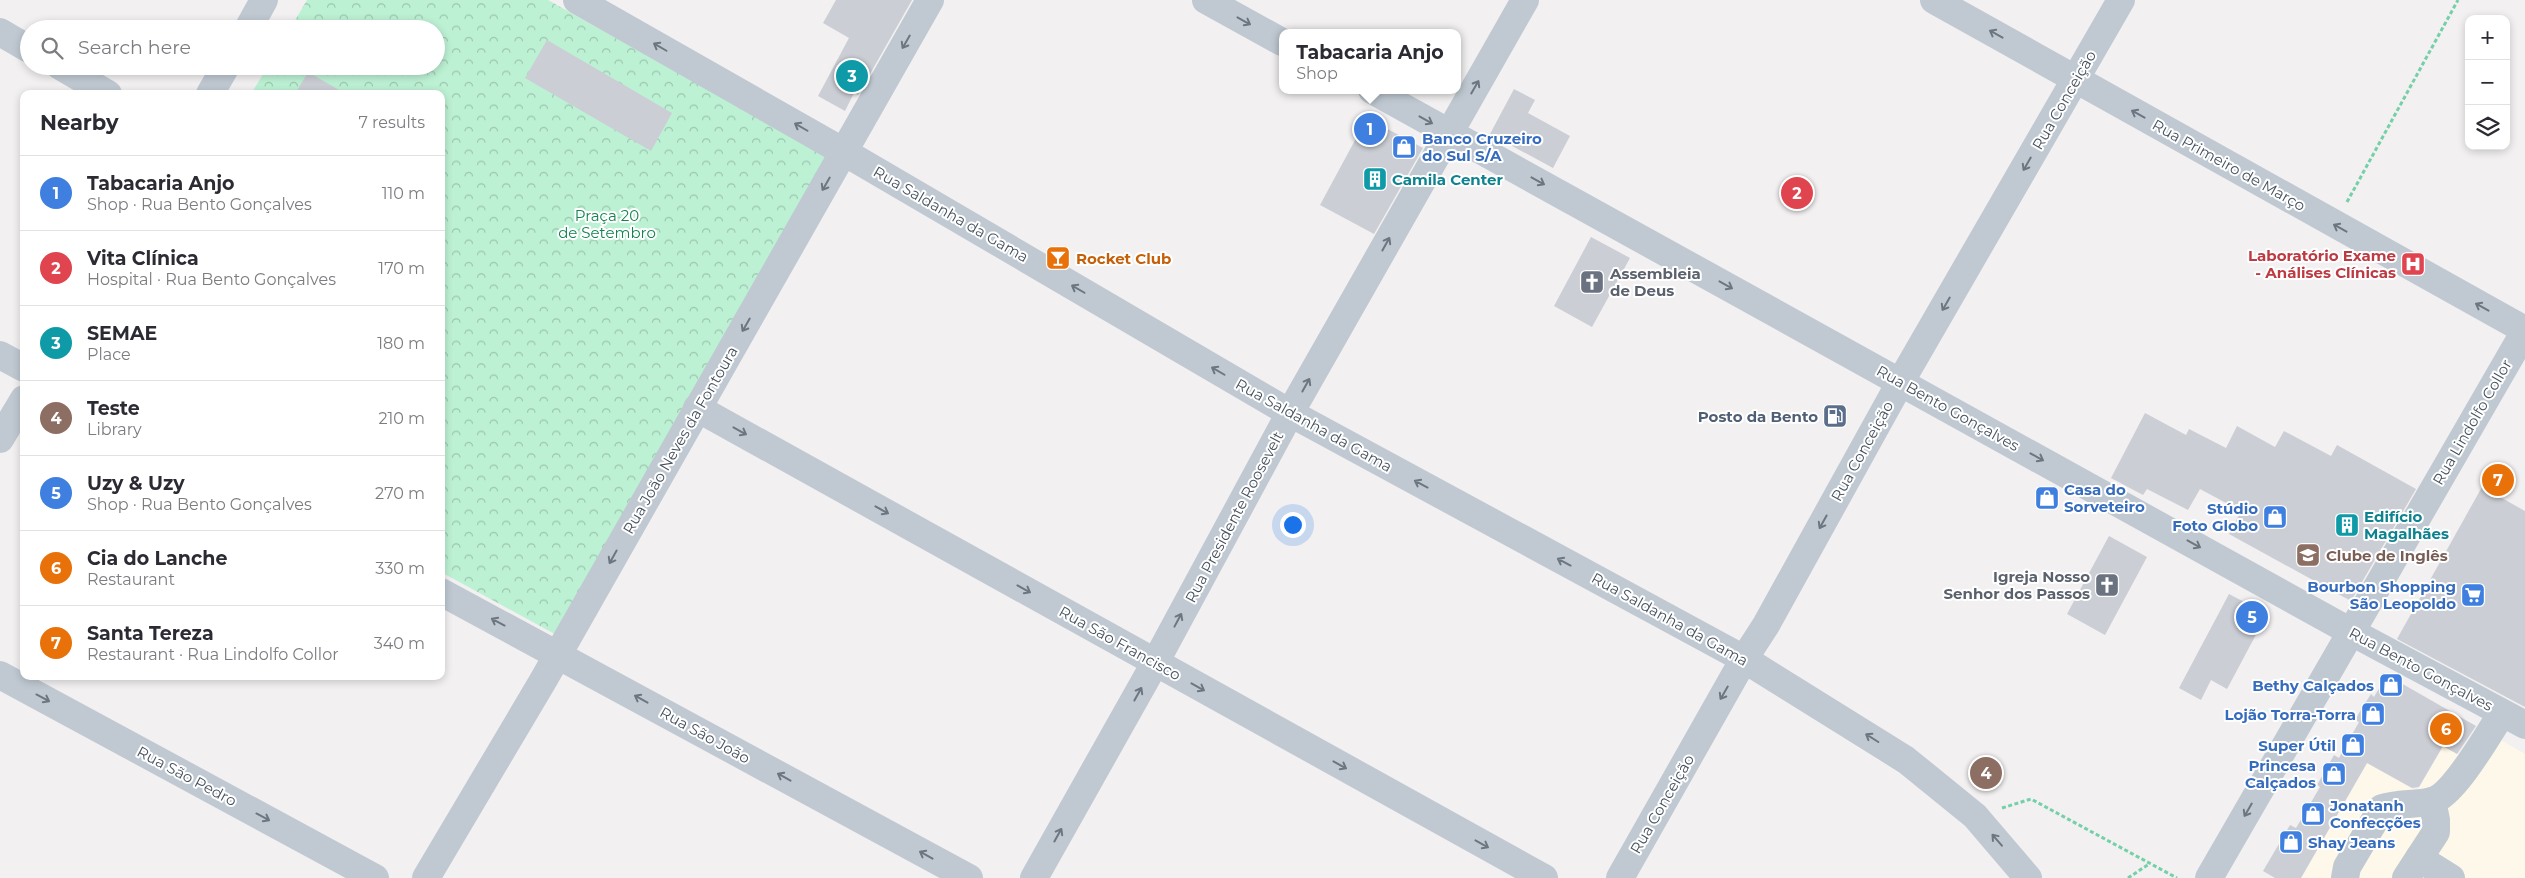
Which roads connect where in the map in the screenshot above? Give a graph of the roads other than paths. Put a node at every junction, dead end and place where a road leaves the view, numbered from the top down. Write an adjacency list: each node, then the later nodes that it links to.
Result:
1 (264, 0): 8 (street)
2 (577, 0): 19 (street, Rua Saldanha da Gama, one-way to 2)
3 (930, 0): 19 (street, Rua João Neves da Fontoura, one-way to 19)
4 (1206, 0): 10 (street, one-way to 10)
5 (1525, 0): 18 (street, Rua Presidente Roosevelt, one-way to 5)
6 (1934, 0): 14 (street, Rua Primeiro de Março, one-way to 6)
7 (2121, 0): 14 (street, Rua Conceição)
8 (253, 20)
9 (0, 32): 11 (street)
10 (1279, 40)
11 (20, 44)
12 (75, 75): 15 (street)
13 (221, 75): 16 (street)
14 (2076, 79): 20 (street, Rua Primeiro de Março, one-way to 14); 23 (street, Rua Conceição, one-way to 23)
15 (101, 90)
16 (212, 90)
17 (1379, 94): 18 (street, Rua Bento Gonçalves, one-way to 18)
18 (1449, 132): 23 (street, Rua Bento Gonçalves, one-way to 23); 26 (street, Rua Presidente Roosevelt, one-way to 18)
19 (844, 152): 25 (street, Rua João Neves da Fontoura, one-way to 25); 26 (street, Rua Saldanha da Gama, one-way to 19)
20 (2525, 331): 29 (street, Rua Lindolfo Collor)
21 (0, 354): 22 (street)
22 (20, 366)
23 (1901, 381): 29 (street, Rua Bento Gonçalves, one-way to 29); 31 (street, Rua Conceição, one-way to 31)
24 (20, 406): 27 (street)
25 (697, 408): 30 (street, Rua João Neves da Fontoura, one-way to 30); 32 (street, Rua São Francisco, one-way to 32)
26 (1290, 413): 31 (street, Rua Saldanha da Gama, one-way to 26); 32 (street, Rua Presidente Roosevelt, one-way to 26)
27 (0, 439)
28 (445, 594): 30 (street, Rua São João, one-way to 28)
29 (2351, 632): 34 (street, Rua Bento Gonçalves); 44 (street, Rua Lindolfo Collor, one-way to 44)
30 (558, 654): 38 (street, Rua João Neves da Fontoura); 39 (street, Rua São João, one-way to 30)
31 (1744, 659): 42 (street, Rua Conceição, one-way to 42); 43 (street, Rua Saldanha da Gama, one-way to 31)
32 (1155, 663): 40 (street, Rua Presidente Roosevelt, one-way to 32); 41 (street, Rua São Francisco, one-way to 41)
33 (0, 675): 37 (street, Rua São Pedro, one-way to 37)
34 (2513, 719): 35 (street)
35 (2432, 801): 36 (street); 45 (street)
36 (2413, 868): 46 (street)
37 (375, 878)
38 (426, 878)
39 (969, 878)
40 (1034, 878)
41 (1544, 878)
42 (1620, 878)
43 (2028, 878)
44 (2209, 878)
45 (2345, 878)
46 (2451, 878)

